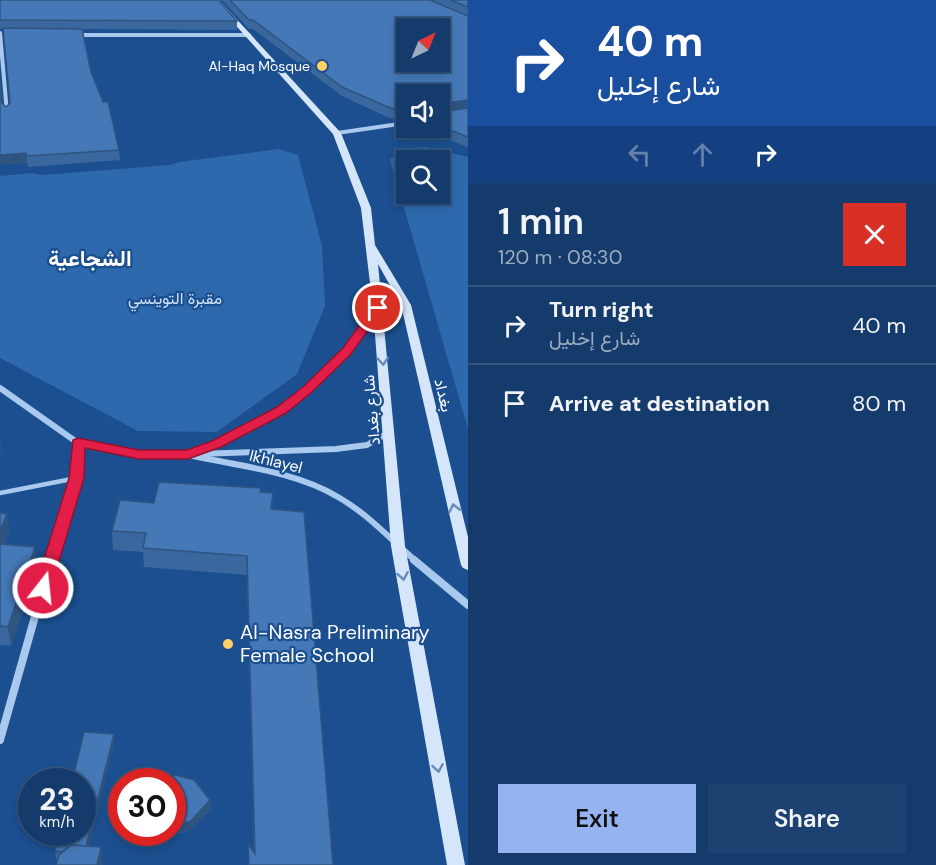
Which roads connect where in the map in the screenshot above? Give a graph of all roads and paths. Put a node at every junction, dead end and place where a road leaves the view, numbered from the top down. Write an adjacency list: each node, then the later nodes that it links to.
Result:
1 (216, 0): 5 (main road, شارع بغداد)
2 (0, 33): 3 (street); 6 (street)
3 (10, 33)
4 (73, 35): 5 (street)
5 (249, 35): 8 (main road, شارع بغداد)
6 (7, 113)
7 (396, 124): 8 (street)
8 (337, 133): 9 (main road, شارع بغداد)
9 (370, 240): 10 (main road, شارع بغداد); 18 (main road, بغداد, one-way to 9)
10 (378, 308): 12 (main road, شارع بغداد, one-way to 12); 14 (street)
11 (0, 388): 13 (street)
12 (390, 433): 14 (street, Ikhlayel); 17 (main road, شارع بغداد)
13 (78, 443): 14 (street); 15 (street)
14 (188, 454): 17 (street, Ikhlayel)
15 (76, 478): 16 (lane); 20 (street)
16 (0, 493)
17 (398, 546): 19 (street, Ikhlayel); 21 (main road, شارع بغداد, one-way to 21)
18 (468, 565)
19 (468, 605)
20 (0, 740)
21 (456, 865)

